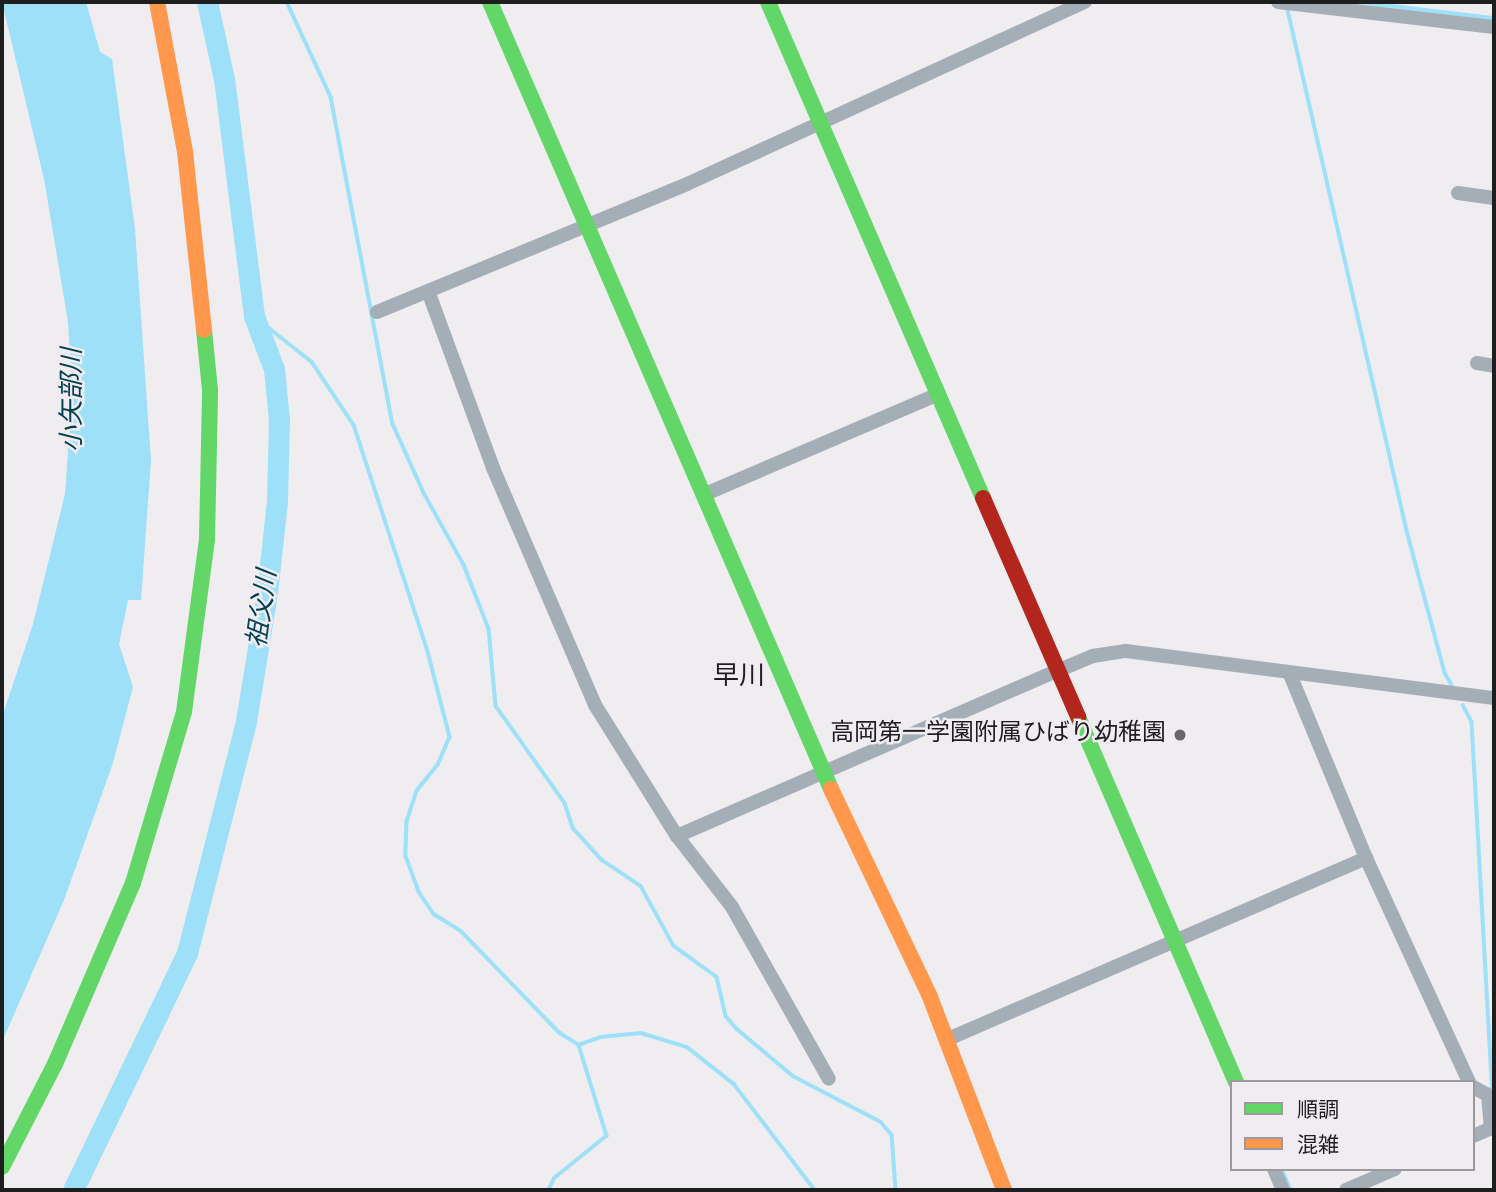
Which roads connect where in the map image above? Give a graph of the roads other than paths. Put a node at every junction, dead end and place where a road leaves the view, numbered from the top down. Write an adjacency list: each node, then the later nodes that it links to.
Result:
1 (157, 2): 31 (street)
2 (490, 2): 10 (street)
3 (768, 2): 7 (street)
4 (1085, 2): 7 (street)
5 (1278, 2): 6 (street)
6 (1494, 27)
7 (824, 121): 10 (street); 15 (street)
8 (1458, 193): 9 (street)
9 (1494, 198)
10 (587, 224): 11 (street); 16 (street)
11 (428, 291): 12 (street); 21 (street)
12 (377, 312)
13 (1477, 363): 14 (street)
14 (1494, 366)
15 (939, 394): 16 (street); 17 (street)
16 (704, 495): 20 (street)
17 (1064, 669): 18 (street); 20 (street); 23 (street)
18 (1289, 672): 19 (street); 22 (street)
19 (1494, 698)
20 (823, 771): 21 (street); 24 (street)
21 (677, 836): 25 (street)
22 (1366, 858): 23 (street); 27 (street)
23 (1180, 939): 24 (street); 26 (street)
24 (948, 1039): 34 (street)
25 (829, 1079)
26 (1235, 1080)
27 (1468, 1080)
28 (1475, 1088): 29 (street)
29 (1492, 1127): 30 (street)
30 (1475, 1135)
31 (2, 1167)
32 (1275, 1171): 35 (street)
33 (1390, 1171): 36 (street)
34 (1004, 1190)
35 (1283, 1190)
36 (1346, 1190)

